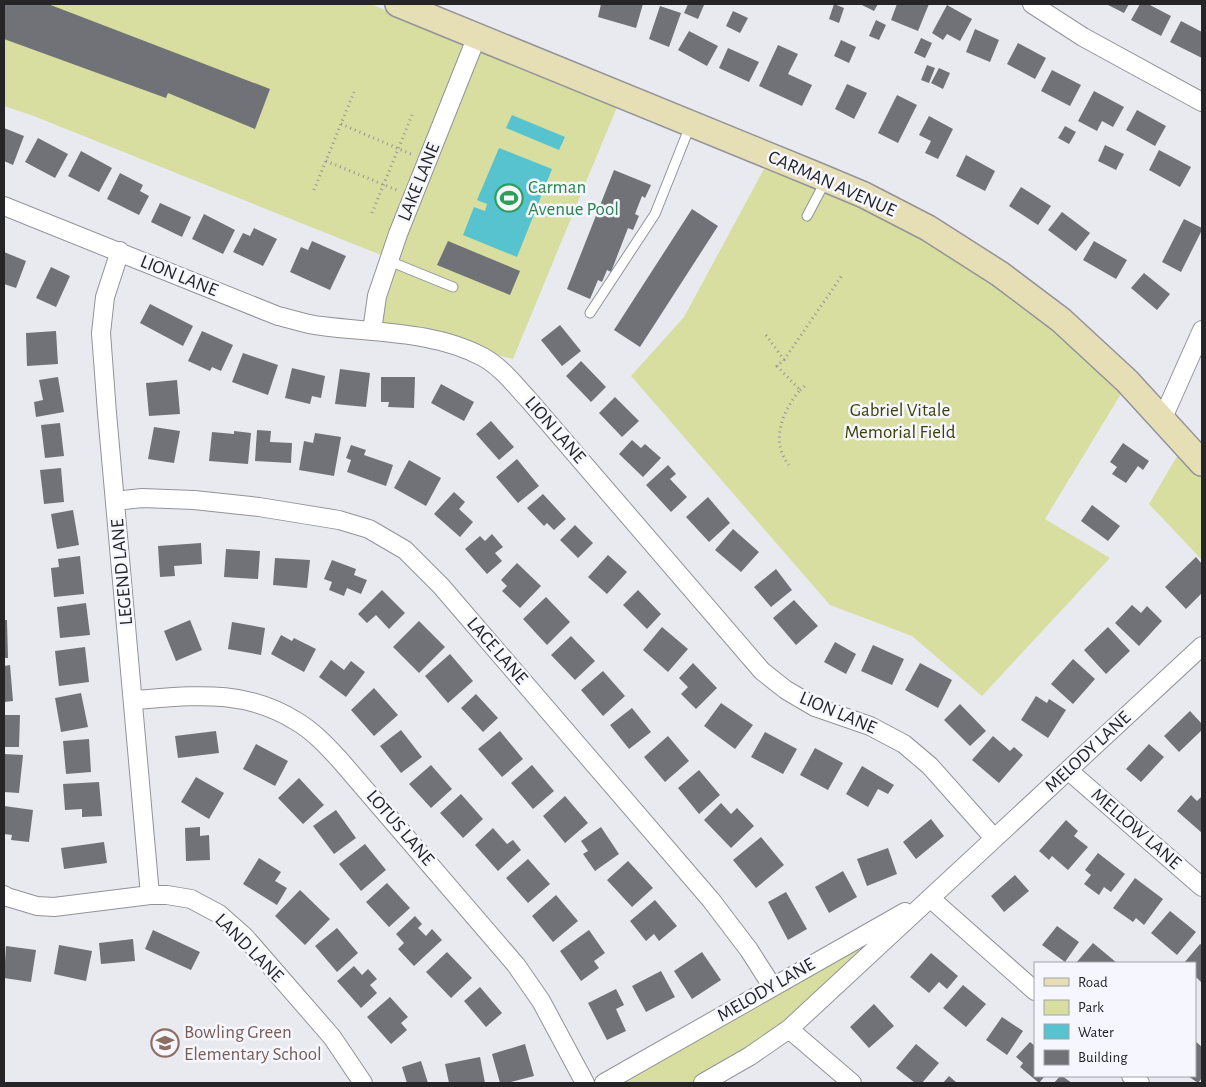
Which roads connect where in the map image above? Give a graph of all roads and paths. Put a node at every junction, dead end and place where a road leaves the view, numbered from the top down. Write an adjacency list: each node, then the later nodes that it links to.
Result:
1 (398, 4): 3 (main road, CARMAN AVENUE)
2 (1032, 4): 5 (street)
3 (477, 36): 7 (main road, CARMAN AVENUE); 11 (street, LAKE LANE)
4 (354, 92): 8 (path)
5 (1202, 102)
6 (412, 115): 9 (path)
7 (691, 123): 12 (main road, CARMAN AVENUE); 23 (lane)
8 (341, 124): 9 (path); 10 (path)
9 (399, 148): 11 (path); 13 (path)
10 (326, 161): 13 (path); 14 (path)
11 (427, 161): 15 (street, LAKE LANE)
12 (826, 179): 18 (lane); 30 (main road, CARMAN AVENUE)
13 (384, 185): 15 (path); 17 (path)
14 (314, 190)
15 (413, 196): 20 (street, LAKE LANE)
16 (4, 206): 19 (street, LION LANE)
17 (372, 213)
18 (808, 216)
19 (120, 251): 25 (street, LION LANE); 33 (street, LEGEND LANE)
20 (389, 261): 22 (lane); 25 (street, LAKE LANE)
21 (843, 274): 27 (path)
22 (453, 287)
23 (590, 313)
24 (1202, 330): 30 (street)
25 (372, 331): 37 (street, LION LANE)
26 (766, 335): 27 (path)
27 (784, 360): 29 (path)
28 (805, 386): 29 (path)
29 (800, 390): 32 (path)
30 (1162, 420): 31 (main road, CARMAN AVENUE)
31 (1202, 463)
32 (789, 465)
33 (115, 501): 35 (street, LEGEND LANE); 42 (street, LACE LANE)
34 (1202, 646): 36 (street, MELODY LANE)
35 (133, 700): 40 (street, LEGEND LANE); 46 (street, LOTUS LANE)
36 (1069, 771): 37 (street, MELODY LANE); 38 (street, MELLOW LANE)
37 (994, 838): 41 (street, MELODY LANE)
38 (1202, 887)
39 (4, 894): 40 (street, LAND LANE)
40 (150, 895): 45 (street, LAND LANE)
41 (930, 898): 42 (street, MELODY LANE); 43 (street); 44 (street, MELODY LANE)
42 (772, 986): 47 (street, MELODY LANE)
43 (1034, 990)
44 (789, 1029): 48 (street, MELODY LANE); 49 (street)
45 (363, 1083)
46 (585, 1083)
47 (604, 1083)
48 (703, 1083)
49 (852, 1083)

